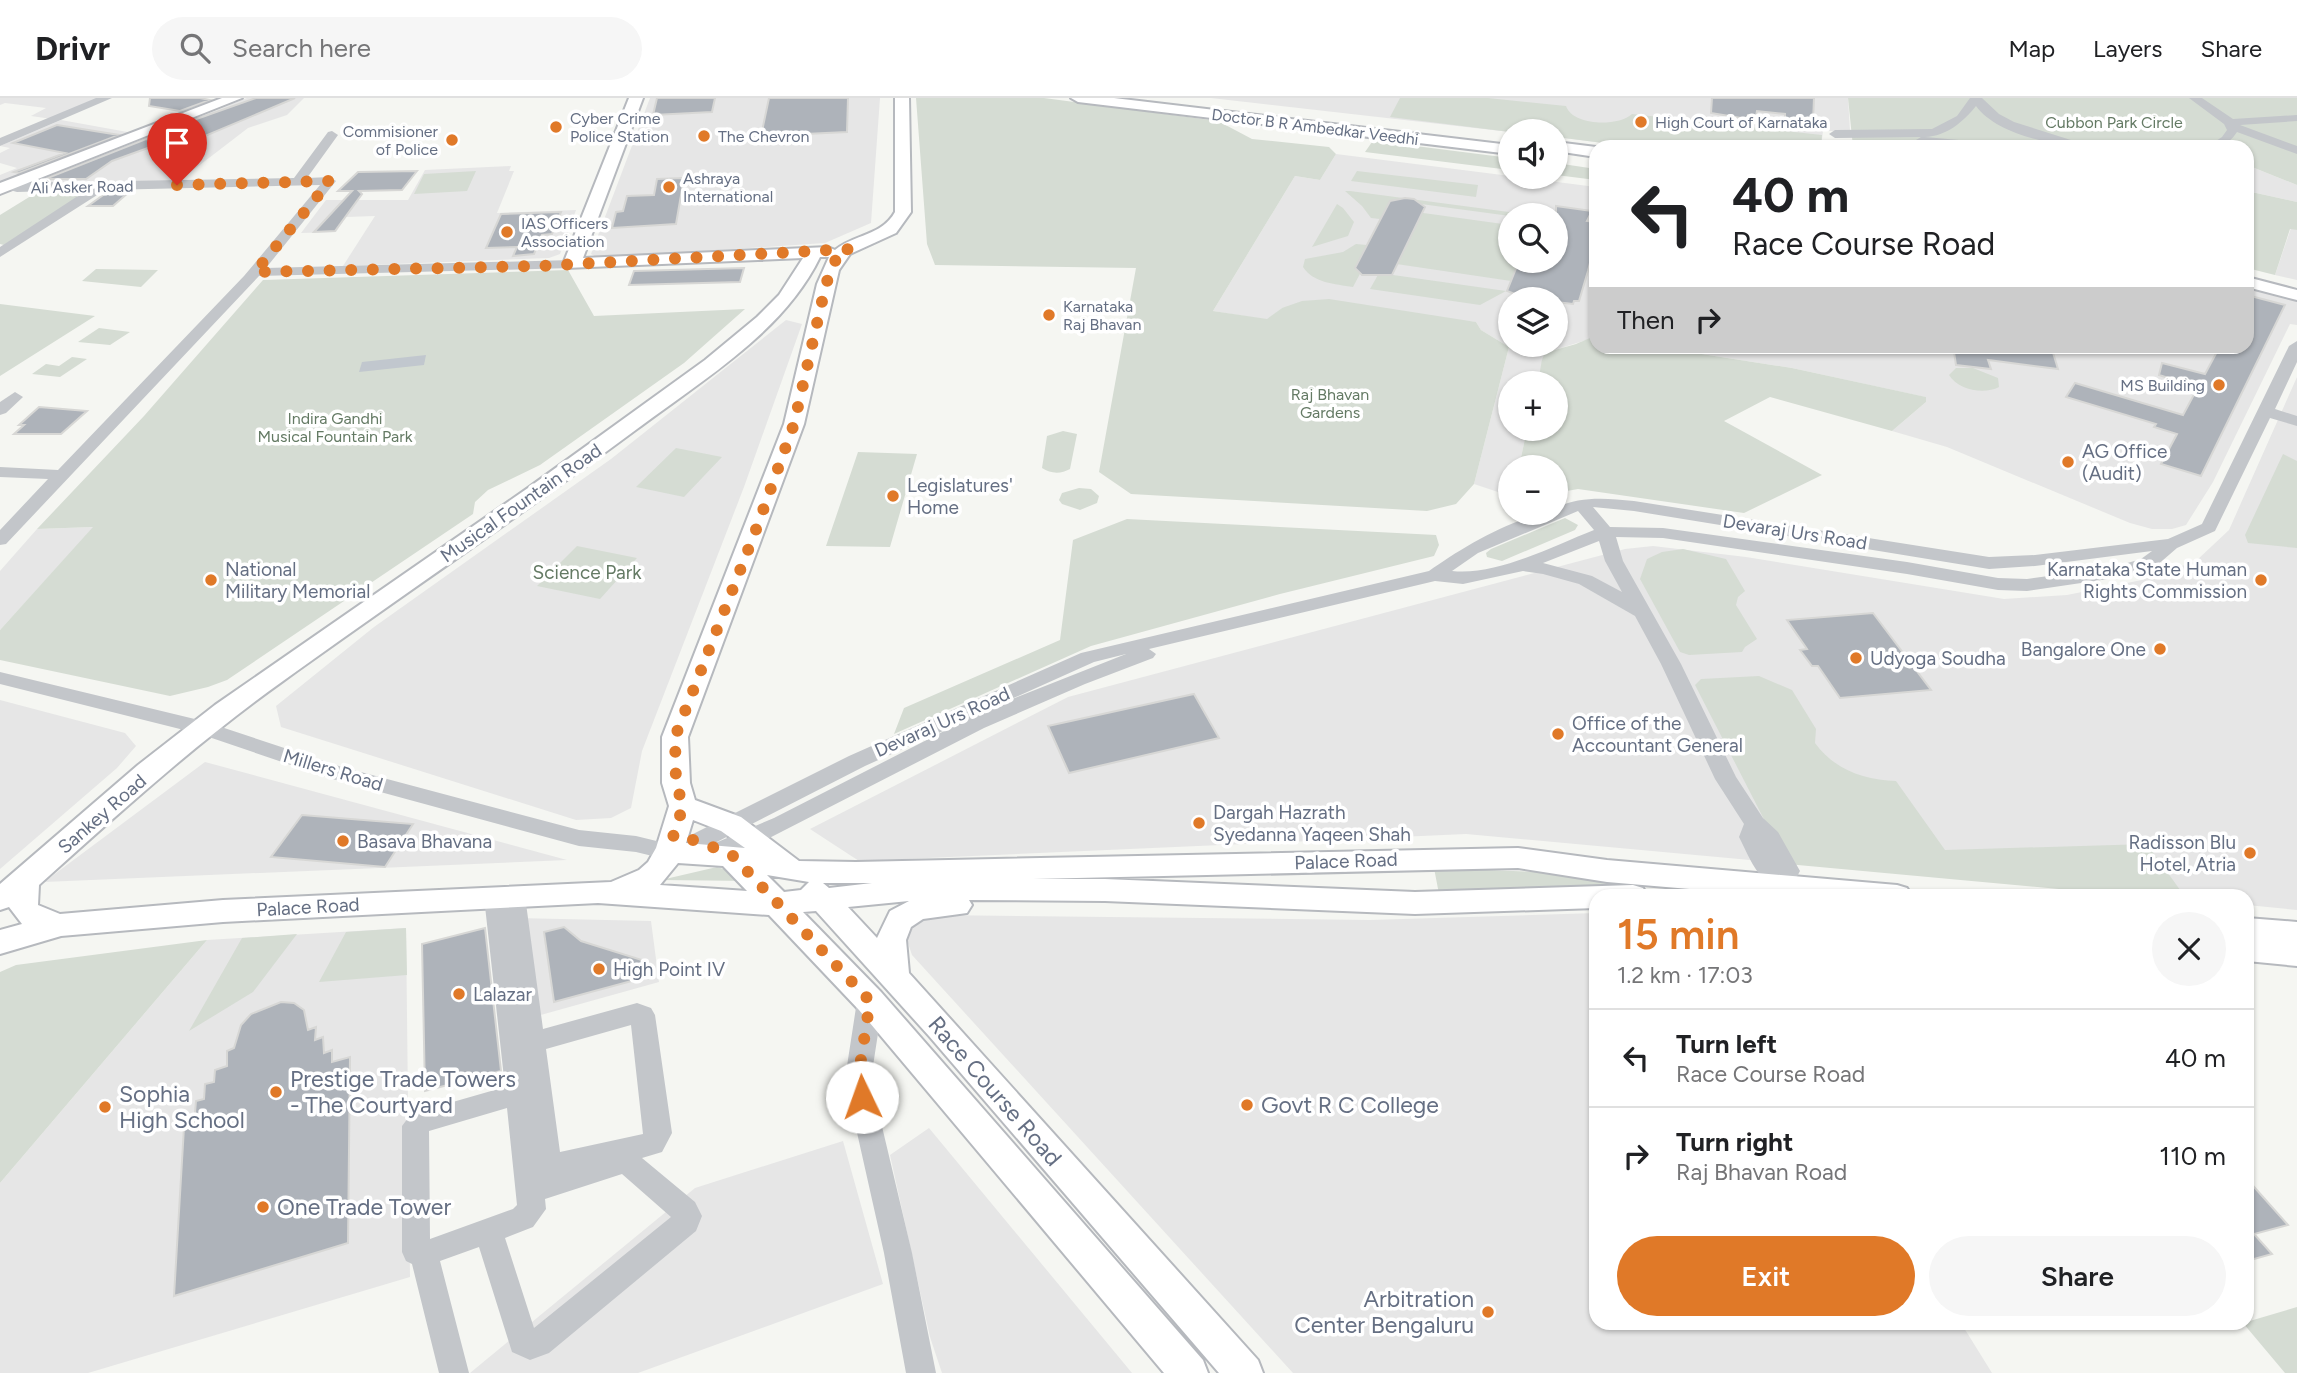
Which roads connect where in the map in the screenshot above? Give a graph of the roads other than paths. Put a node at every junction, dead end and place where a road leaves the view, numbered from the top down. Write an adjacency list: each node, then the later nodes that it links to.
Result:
1 (106, 98): 22 (street)
2 (235, 98): 31 (main road)
3 (636, 98): 35 (main road)
4 (902, 98): 32 (main road)
5 (1084, 98): 9 (main road, Doctor B R Ambedkar Veedhi)
6 (1148, 98): 16 (main road, Doctor B R Ambedkar Veedhi)
7 (2195, 98): 11 (street)
8 (1976, 99): 14 (street); 20 (street)
9 (1112, 100): 23 (main road, Doctor B R Ambedkar Veedhi)
10 (2297, 118): 11 (street)
11 (2230, 124): 15 (street); 21 (street)
12 (1835, 134): 14 (street); 17 (street); 18 (street)
13 (332, 135): 29 (street)
14 (1867, 135): 19 (street)
15 (2226, 139): 21 (street)
16 (1498, 140)
17 (1830, 140)
18 (1839, 140)
19 (1920, 140)
20 (2057, 140)
21 (2273, 140): 25 (street)
22 (0, 142)
23 (1498, 148)
24 (1568, 148): 26 (main road)
25 (2297, 150)
26 (1589, 151)
27 (1568, 158): 28 (main road)
28 (1589, 160)
29 (297, 182): 30 (street, Ali Asker Road); 36 (street, Ali Asker Road)
30 (101, 187): 31 (street, Ali Asker Road); 33 (street)
31 (5, 188)
32 (850, 249): 34 (main road); 42 (main road)
33 (0, 253)
34 (814, 253): 35 (main road); 41 (main road, Musical Fountain Road)
35 (572, 264): 36 (street)
36 (255, 272): 49 (street, Ali Asker Road)
37 (2254, 276): 39 (main road)
38 (2254, 284): 40 (main road)
39 (2297, 286)
40 (2297, 295)
41 (768, 316): 42 (main road); 60 (main road, Musical Fountain Road)
42 (819, 320): 61 (main road)
43 (2297, 346): 46 (street, Devaraj Urs Road)
44 (15, 397): 45 (street)
45 (0, 410)
46 (2265, 411): 47 (street); 53 (street, Devaraj Urs Road)
47 (2297, 421)
48 (0, 472): 49 (street)
49 (62, 475): 52 (street, Ali Asker Road)
50 (1582, 505): 51 (street); 53 (street, Devaraj Urs Road); 54 (street, Devaraj Urs Road)
51 (1605, 533): 53 (street, Devaraj Urs Road); 55 (street, Devaraj Urs Road); 58 (street)
52 (0, 540)
53 (2171, 544)
54 (1472, 549): 56 (street); 57 (street, Devaraj Urs Road)
55 (1523, 565): 56 (street, Devaraj Urs Road); 58 (street)
56 (1499, 571): 57 (street, Devaraj Urs Road)
57 (1435, 575): 62 (street, Devaraj Urs Road)
58 (1644, 617): 66 (street)
59 (0, 678): 60 (street, Millers Road)
60 (203, 728): 62 (street, Millers Road); 65 (main road, Sankey Road)
61 (683, 806): 62 (main road, Palace Road); 62 (main road)
62 (711, 843): 64 (main road); 68 (main road, Palace Road); 75 (main road, Race Course Road)
63 (1282, 863): 64 (main road, Palace Road); 66 (main road, Palace Road); 72 (main road)
64 (794, 871): 74 (main road, Race Course Road)
65 (26, 880): 73 (main road, Sankey Road); 76 (main road)
66 (1791, 887): 67 (main road, Palace Road)
67 (1815, 889)
68 (610, 892): 70 (main road, Palace Road); 75 (main road, Palace Road)
69 (1129, 892): 72 (main road, Palace Road); 74 (main road, Palace Road); 82 (main road, Palace Road)
70 (505, 896): 76 (main road, Palace Road); 84 (street); 85 (street)
71 (1589, 897): 72 (main road, Palace Road)
72 (1283, 898)
73 (0, 899)
74 (826, 901): 75 (main road, Palace Road); 82 (main road, Race Course Road)
75 (776, 904): 83 (main road, Race Course Road)
76 (61, 925): 79 (main road, Palace Road)
77 (2254, 930): 78 (main road)
78 (2297, 933)
79 (4, 940)
80 (2254, 950): 81 (main road)
81 (2297, 954)
82 (894, 976): 92 (main road, Race Course Road)
83 (870, 1001): 90 (street); 91 (main road, Race Course Road)
84 (533, 1042): 84 (street)
85 (517, 1094): 86 (street); 88 (street)
86 (529, 1192): 87 (street); 87 (street)
87 (488, 1230): 88 (street)
88 (424, 1254): 89 (street)
89 (454, 1373)
90 (921, 1373)
91 (1189, 1373)
92 (1244, 1373)

